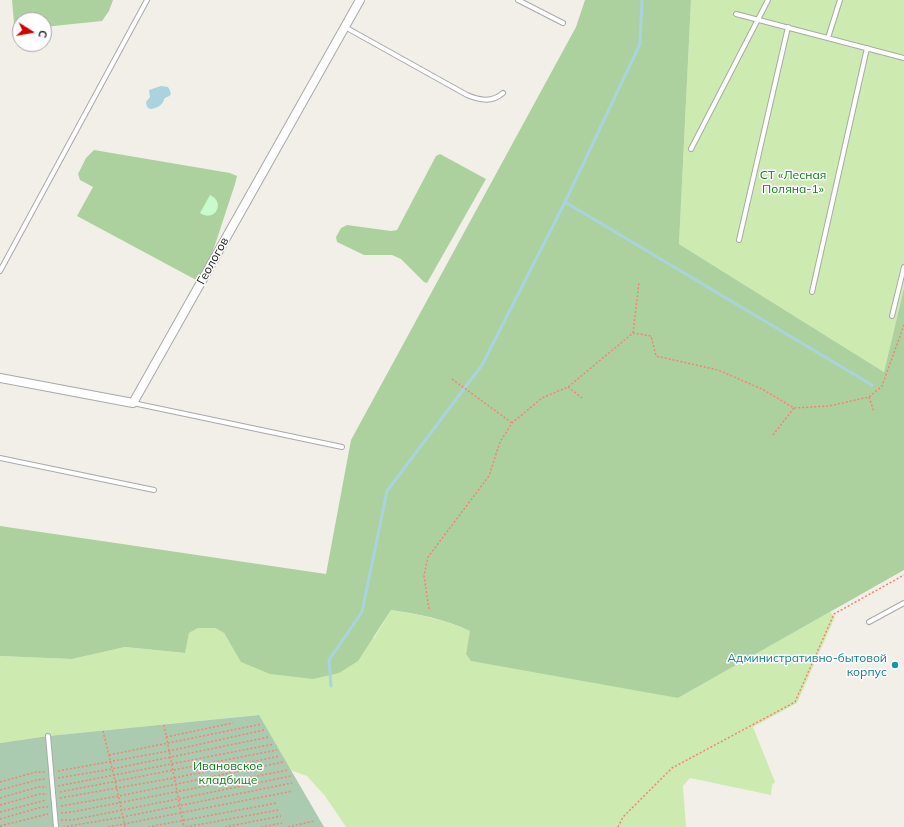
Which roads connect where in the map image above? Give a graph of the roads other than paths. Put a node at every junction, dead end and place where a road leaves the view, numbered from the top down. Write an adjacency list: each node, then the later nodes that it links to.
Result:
1 (148, 0): 18 (lane)
2 (360, 0): 9 (street, Геологов)
3 (518, 0): 8 (lane)
4 (768, 0): 7 (lane)
5 (840, 0): 11 (lane)
6 (736, 14): 7 (lane)
7 (758, 19): 10 (lane); 15 (lane)
8 (562, 23)
9 (345, 27): 14 (lane); 22 (street, Геологов)
10 (788, 27): 11 (lane); 16 (lane)
11 (828, 38): 12 (lane)
12 (868, 48): 13 (lane); 19 (lane)
13 (904, 58)
14 (503, 93)
15 (691, 149)
16 (739, 240)
17 (904, 267): 20 (lane)
18 (0, 271)
19 (812, 292)
20 (892, 316)
21 (0, 378): 22 (street)
22 (133, 403): 23 (lane)
23 (342, 447)
24 (0, 458): 25 (lane)
25 (154, 490)
26 (904, 603): 27 (lane)
27 (869, 622)
28 (48, 736): 29 (lane)
29 (56, 827)

